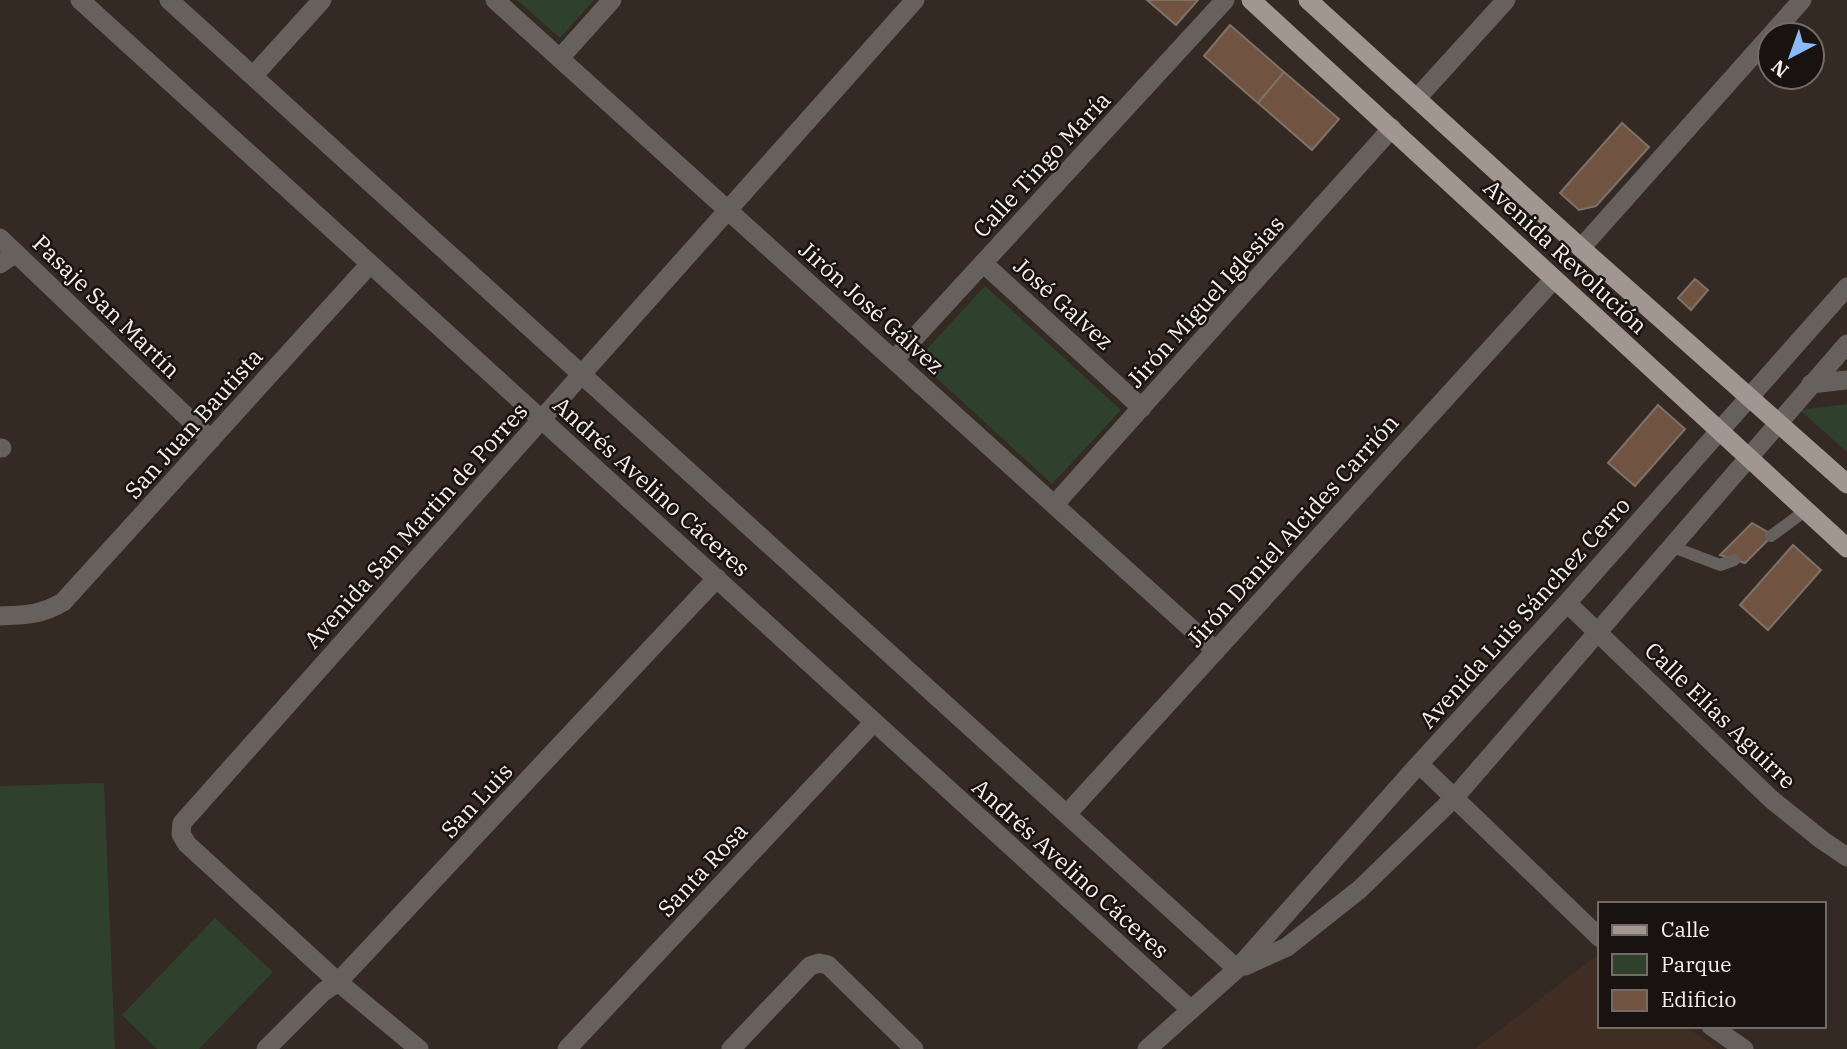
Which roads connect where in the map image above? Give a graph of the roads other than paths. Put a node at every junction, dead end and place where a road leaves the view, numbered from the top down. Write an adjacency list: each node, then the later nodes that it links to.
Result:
1 (80, 0): 23 (street, Andrés Avelino Cáceres)
2 (169, 0): 15 (street, Andrés Avelino Cáceres)
3 (322, 0): 15 (street)
4 (495, 0): 14 (street, Jirón José Gálvez)
5 (612, 0): 14 (street)
6 (915, 0): 18 (street, Avenida San Martin de Porres)
7 (1225, 0): 22 (street, Calle Tingo María)
8 (1251, 0): 17 (main road, Avenida Revolución)
9 (1308, 0): 16 (main road, Avenida Revolución)
10 (1506, 0): 16 (street)
11 (1802, 0): 12 (street)
12 (1783, 21)
13 (1756, 51): 20 (street)
14 (560, 58): 18 (street, Jirón José Gálvez)
15 (253, 76): 28 (street, Andrés Avelino Cáceres)
16 (1417, 98): 20 (main road, Avenida Revolución)
17 (1392, 128): 24 (main road, Avenida Revolución); 32 (street, Jirón Miguel Iglesias)
18 (728, 210): 27 (street, Jirón José Gálvez); 28 (street, Avenida San Martin de Porres)
19 (0, 238): 21 (street, Pasaje San Martín)
20 (1581, 248): 31 (main road, Avenida Revolución)
21 (8, 258): 36 (street, Pasaje San Martín)
22 (983, 263): 27 (street, Calle Tingo María); 32 (street, José Galvez)
23 (370, 264): 33 (street, Andrés Avelino Cáceres); 36 (street, San Juan Bautista)
24 (1554, 279): 35 (main road, Avenida Revolución); 49 (street, Jirón Daniel Alcides Carrión)
25 (1847, 287): 31 (street, Avenida Luis Sánchez Cerro)
26 (1847, 344): 30 (street, Avenida Luis Sánchez Cerro)
27 (894, 360): 39 (street, Jirón José Gálvez)
28 (582, 374): 33 (street, Avenida San Martin de Porres); 53 (street, Andrés Avelino Cáceres)
29 (1847, 380): 30 (street)
30 (1811, 384): 34 (street, Avenida Luis Sánchez Cerro)
31 (1749, 396): 34 (main road, Avenida Revolución); 35 (street, Avenida Luis Sánchez Cerro)
32 (1142, 408): 39 (street, Jirón Miguel Iglesias)
33 (541, 419): 45 (street, Andrés Avelino Cáceres); 57 (street, Avenida San Martin de Porres)
34 (1778, 422): 37 (street, Avenida Luis Sánchez Cerro); 38 (main road, Avenida Revolución)
35 (1720, 432): 37 (main road, Avenida Revolución); 46 (street, Avenida Luis Sánchez Cerro)
36 (211, 440): 47 (street, San Juan Bautista)
37 (1748, 457): 40 (main road, Avenida Revolución); 42 (street, Avenida Luis Sánchez Cerro)
38 (1847, 484)
39 (1054, 505): 49 (street, Jirón José Gálvez)
40 (1805, 511): 41 (lane); 43 (main road, Avenida Revolución)
41 (1771, 536)
42 (1673, 547): 44 (lane); 48 (street, Avenida Luis Sánchez Cerro)
43 (1847, 548)
44 (1734, 560)
45 (716, 578): 50 (street, Andrés Avelino Cáceres); 57 (street, San Luis)
46 (1567, 603): 48 (street, Calle Elías Aguirre); 51 (street, Avenida Luis Sánchez Cerro)
47 (0, 616)
48 (1599, 632): 52 (street, Avenida Luis Sánchez Cerro); 54 (street, Calle Elías Aguirre)
49 (1216, 651): 53 (street, Jirón Daniel Alcides Carrión)
50 (874, 722): 58 (street, Andrés Avelino Cáceres); 62 (street, Santa Rosa)
51 (1419, 764): 52 (street); 56 (street, Avenida Luis Sánchez Cerro)
52 (1455, 797): 55 (street); 56 (street, Avenida Luis Sánchez Cerro)
53 (1067, 814): 56 (street, Andrés Avelino Cáceres)
54 (1847, 857)
55 (1598, 936)
56 (1237, 969): 58 (street, Avenida Luis Sánchez Cerro)
57 (338, 982): 60 (street, San Luis); 61 (street)
58 (1190, 1009): 65 (street, Avenida Luis Sánchez Cerro)
59 (1713, 1028): 66 (street)
60 (266, 1049)
61 (419, 1049)
62 (566, 1049)
63 (731, 1049): 64 (street)
64 (914, 1049)
65 (1147, 1049)
66 (1744, 1049)

